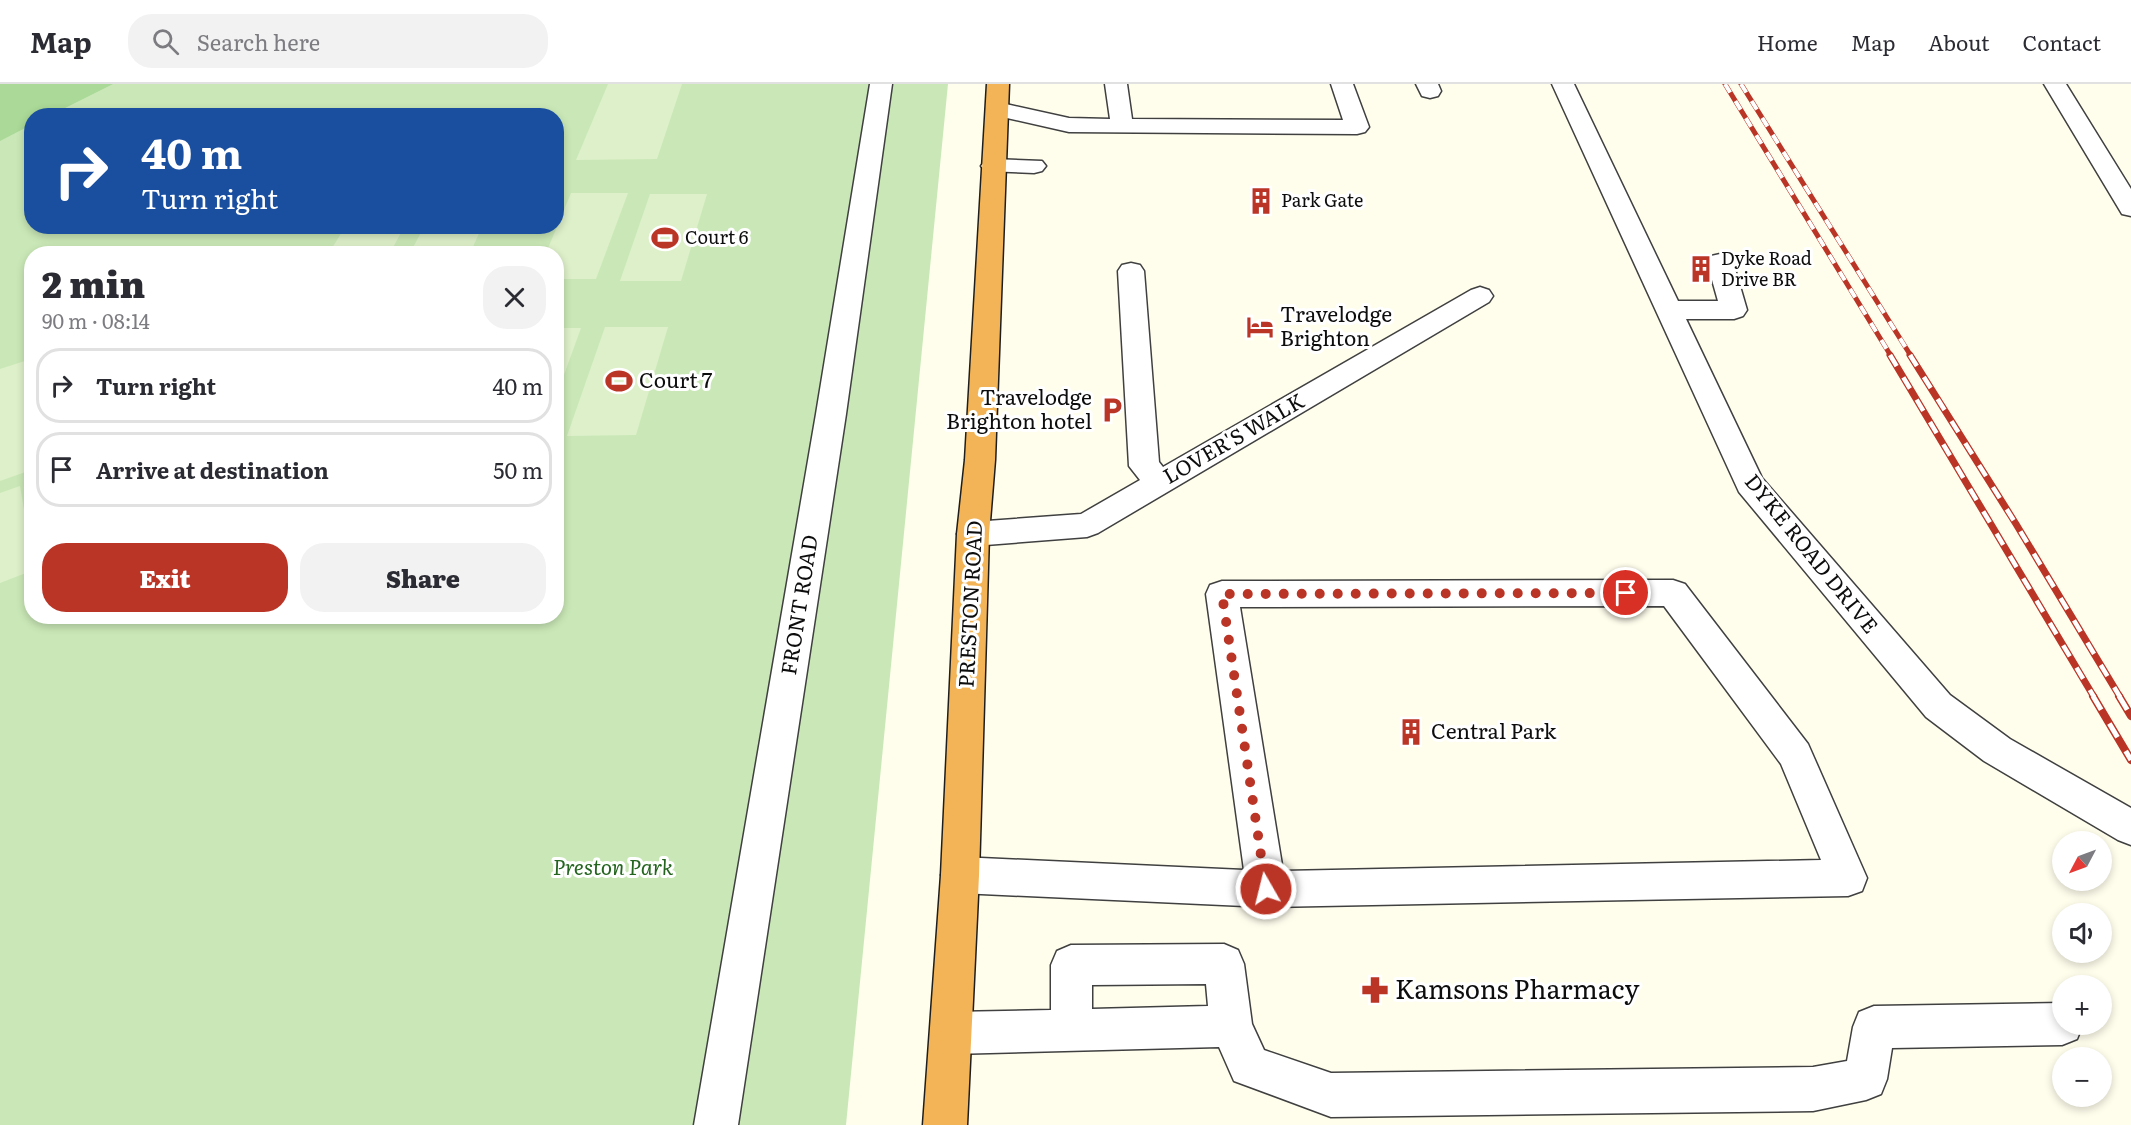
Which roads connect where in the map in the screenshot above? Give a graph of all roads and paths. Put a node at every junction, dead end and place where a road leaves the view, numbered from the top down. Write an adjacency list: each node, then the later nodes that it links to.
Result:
1 (881, 84): 25 (street, FRONT ROAD)
2 (998, 84): 7 (highway, PRESTON ROAD)
3 (1116, 84): 8 (street)
4 (1342, 84): 8 (street)
5 (1563, 84): 15 (street, DYKE ROAD DRIVE)
6 (2055, 84): 11 (street)
7 (997, 110): 8 (street); 9 (highway, PRESTON ROAD)
8 (1122, 126)
9 (993, 166): 10 (street); 17 (highway, PRESTON ROAD)
10 (1034, 166)
11 (2131, 209)
12 (1720, 262): 15 (street)
13 (1131, 271): 16 (street)
14 (1480, 296): 16 (street, LOVER'S WALK)
15 (1668, 310): 18 (street, DYKE ROAD DRIVE)
16 (1160, 482): 17 (street, LOVER'S WALK)
17 (973, 534): 19 (highway, PRESTON ROAD)
18 (2131, 828)
19 (960, 875): 20 (street); 24 (highway, PRESTON ROAD)
20 (1266, 889): 20 (street)
21 (2052, 1024): 22 (street)
22 (1231, 1026): 23 (street); 23 (street)
23 (1072, 1031): 24 (street)
24 (951, 1033): 26 (highway, PRESTON ROAD)
25 (716, 1125)
26 (945, 1125)

